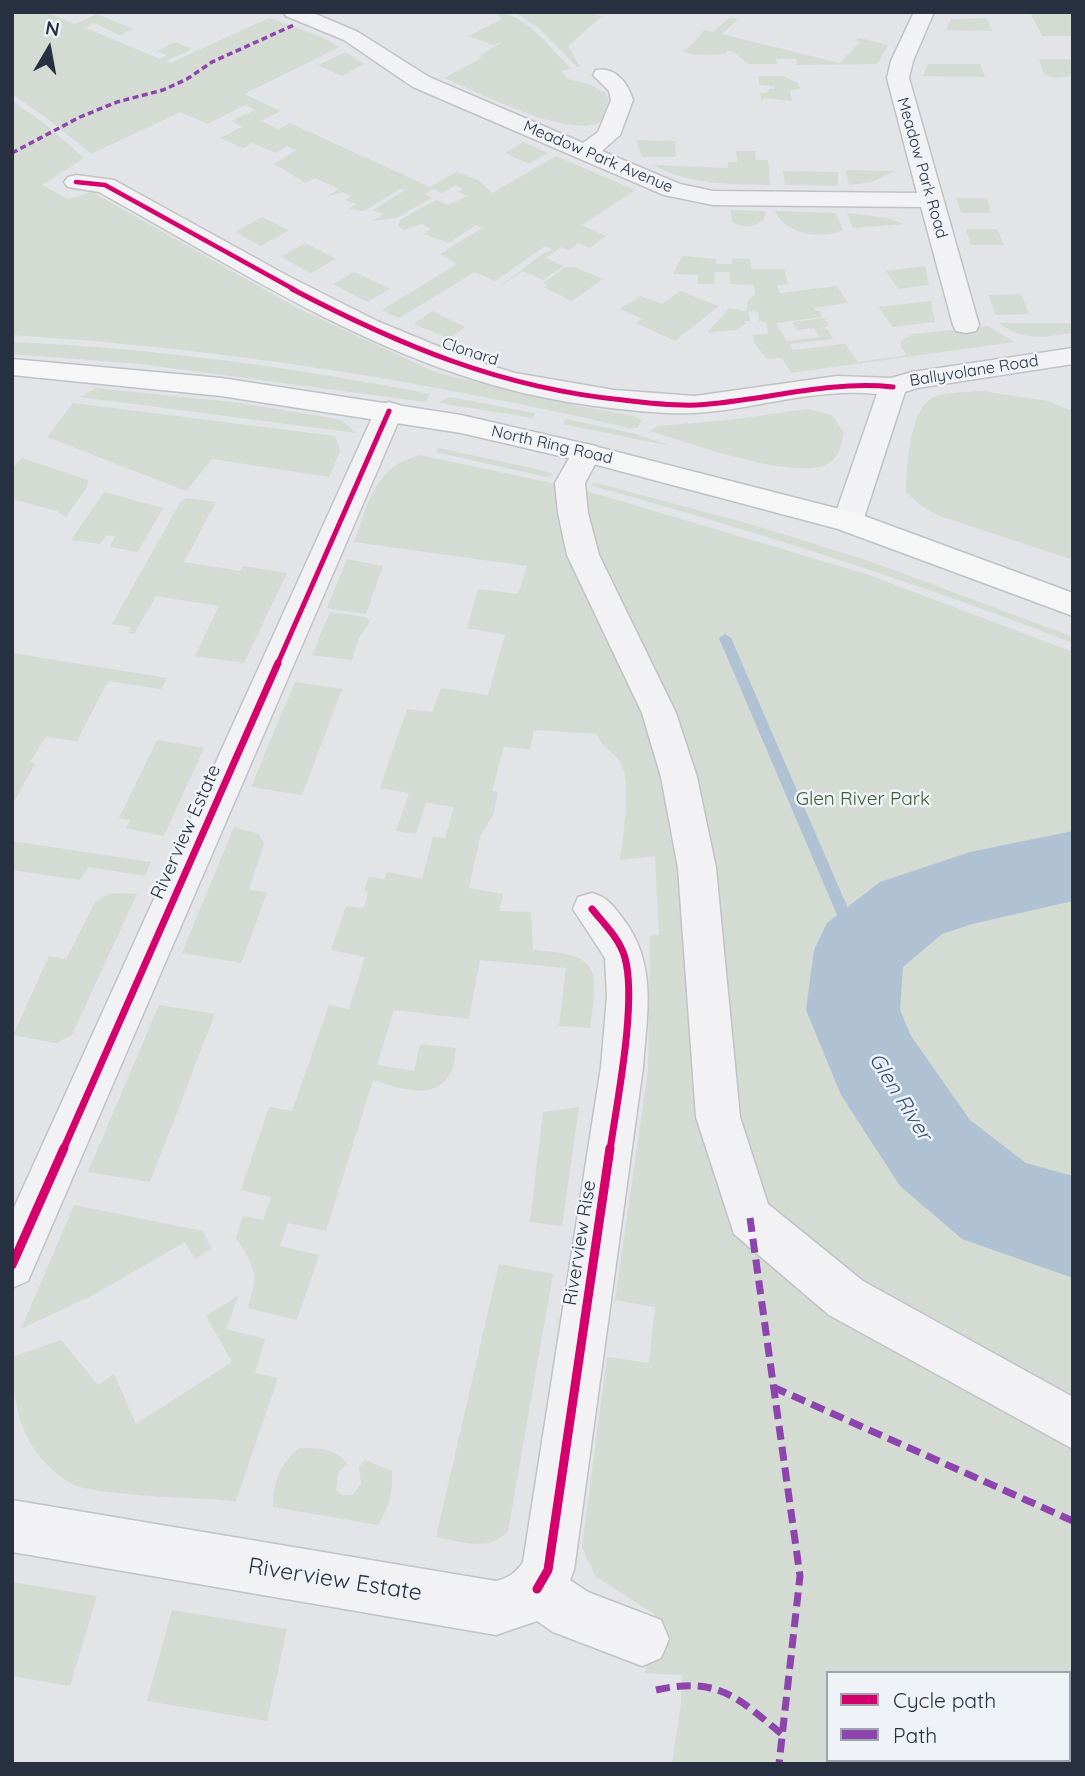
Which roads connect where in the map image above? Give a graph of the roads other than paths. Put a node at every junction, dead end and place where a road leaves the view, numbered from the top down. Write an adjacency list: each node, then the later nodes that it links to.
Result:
1 (293, 12): 4 (street, Meadow Park Avenue)
2 (921, 13): 6 (street, Meadow Park Road)
3 (604, 75): 4 (street)
4 (586, 152): 6 (street, Meadow Park Avenue)
5 (76, 182): 10 (street, Clonard)
6 (929, 200): 7 (street, Meadow Park Road)
7 (966, 325)
8 (1072, 356): 10 (street, Ballyvolane Road)
9 (12, 367): 11 (main road, North Ring Road)
10 (893, 387): 13 (street, Ballyvolane Road)
11 (389, 411): 12 (main road, North Ring Road); 16 (street, Riverview Estate)
12 (586, 453): 13 (main road, North Ring Road); 17 (street)
13 (848, 521): 14 (main road, North Ring Road)
14 (1073, 605)
15 (592, 909): 19 (street, Riverview Rise)
16 (12, 1265)
17 (1073, 1424)
18 (12, 1527): 19 (street, Riverview Estate)
19 (537, 1589): 20 (street)
20 (642, 1639)

